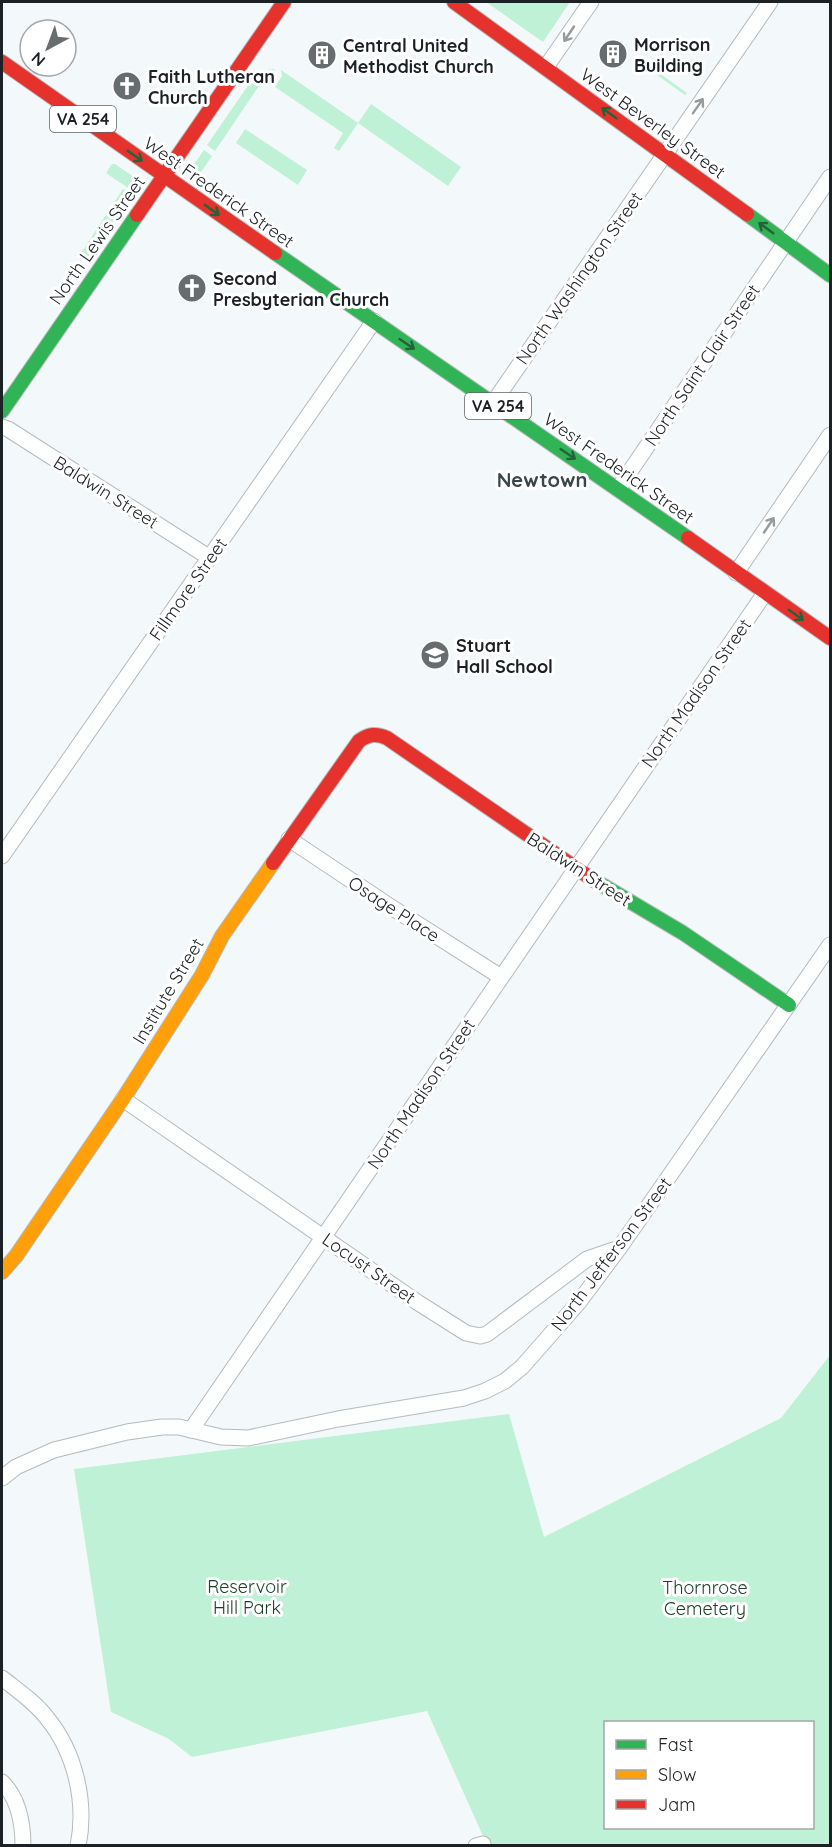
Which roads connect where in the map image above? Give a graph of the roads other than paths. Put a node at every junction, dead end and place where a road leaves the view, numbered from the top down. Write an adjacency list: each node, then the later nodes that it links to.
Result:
1 (284, 2): 8 (street, North Lewis Street)
2 (454, 2): 6 (street, West Beverley Street)
3 (591, 2): 6 (street, one-way to 6)
4 (770, 2): 7 (street, North Washington Street, one-way to 4)
5 (2, 62): 8 (street, West Frederick Street / VA 254, one-way to 8)
6 (546, 67): 7 (street, West Beverley Street, one-way to 6)
7 (664, 154): 10 (street, West Beverley Street, one-way to 7); 13 (street, North Washington Street)
8 (164, 176): 12 (street, West Frederick Street / VA 254, one-way to 12); 14 (street, North Lewis Street)
9 (831, 177): 10 (street, North Saint Clair Street)
10 (785, 242): 11 (street, West Beverley Street); 17 (street, North Saint Clair Street)
11 (831, 275)
12 (374, 321): 13 (street, West Frederick Street / VA 254, one-way to 13); 18 (street, Fillmore Street)
13 (493, 403): 17 (street, West Frederick Street / VA 254, one-way to 17)
14 (2, 411)
15 (2, 427): 18 (street, Baldwin Street)
16 (831, 435): 19 (street, one-way to 16)
17 (618, 489): 19 (street, West Frederick Street / VA 254)
18 (210, 558): 24 (street, Fillmore Street)
19 (736, 573): 20 (street, West Frederick Street / VA 254)
20 (765, 593): 21 (street, West Frederick Street / VA 254, one-way to 21); 25 (street, North Madison Street)
21 (831, 638)
22 (370, 734): 23 (street, Institute Street); 25 (street, Baldwin Street)
23 (289, 839): 27 (street, Osage Place); 29 (street, Institute Street)
24 (2, 856)
25 (576, 867): 27 (street, North Madison Street); 28 (street, Baldwin Street)
26 (831, 945): 28 (street, North Jefferson Street)
27 (501, 977): 30 (street, North Madison Street)
28 (789, 1005): 31 (street, North Jefferson Street)
29 (123, 1099): 30 (street, Locust Street); 32 (street, Institute Street)
30 (324, 1236): 31 (street, Locust Street); 33 (street, North Madison Street)
31 (620, 1247): 33 (street, North Jefferson Street)
32 (2, 1272)
33 (191, 1430): 34 (street)
34 (2, 1478)
35 (2, 1678): 38 (street)
36 (2, 1782): 37 (street)
37 (23, 1845)
38 (78, 1845)

